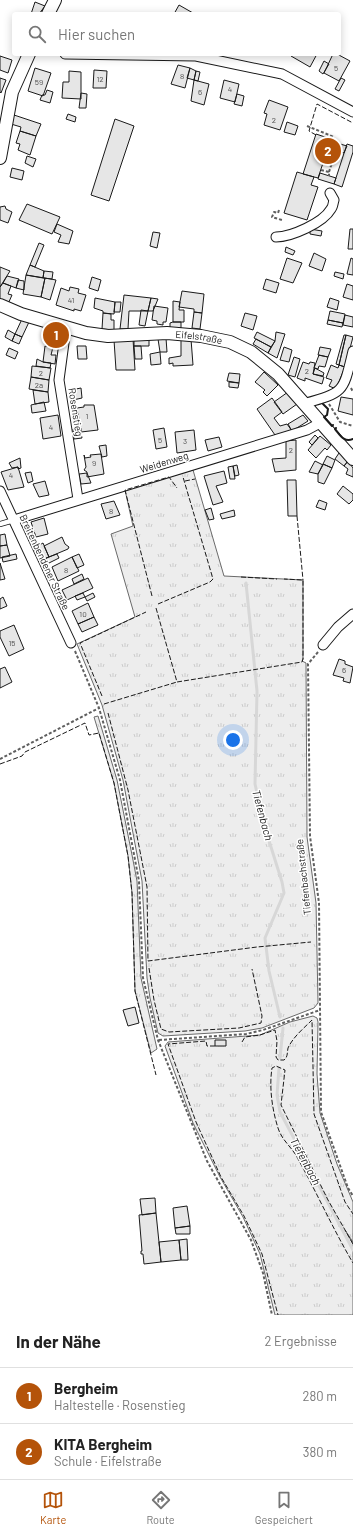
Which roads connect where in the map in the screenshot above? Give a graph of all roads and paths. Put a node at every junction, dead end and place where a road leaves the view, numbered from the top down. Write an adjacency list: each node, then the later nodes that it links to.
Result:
1 (55, 0): 2 (street)
2 (49, 12)
3 (28, 56): 6 (street)
4 (196, 56): 5 (street)
5 (353, 112)
6 (4, 119): 10 (street)
7 (307, 126): 8 (path)
8 (333, 142)
9 (336, 150): 12 (path)
10 (0, 158)
11 (321, 170): 12 (path)
12 (329, 172): 13 (path)
13 (328, 176)
14 (330, 193): 17 (street)
15 (279, 210): 16 (path)
16 (282, 220)
17 (276, 238)
18 (0, 305): 19 (street, Eifelstraße)
19 (66, 328): 22 (street, Eifelstraße); 27 (street, Rosenstieg)
20 (353, 351): 22 (street)
21 (328, 402): 24 (path)
22 (303, 404): 23 (street, Eifelstraße)
23 (320, 423): 25 (street, Eifelstraße); 27 (street, Weidenweg)
24 (353, 426)
25 (351, 452)
26 (0, 491): 28 (street, Breitenbendener Straße)
27 (78, 499): 28 (street, Weidenweg)
28 (14, 520): 29 (lane); 31 (street, Breitenbendener Straße)
29 (0, 524)
30 (353, 614): 32 (street)
31 (71, 643): 33 (path)
32 (323, 645): 35 (path, Tiefenbachstraße)
33 (99, 708): 34 (path); 36 (path)
34 (0, 759)
35 (320, 1010): 36 (path); 37 (path, Tiefenbachstraße)
36 (158, 1040): 38 (path)
37 (353, 1196)
38 (272, 1315)

